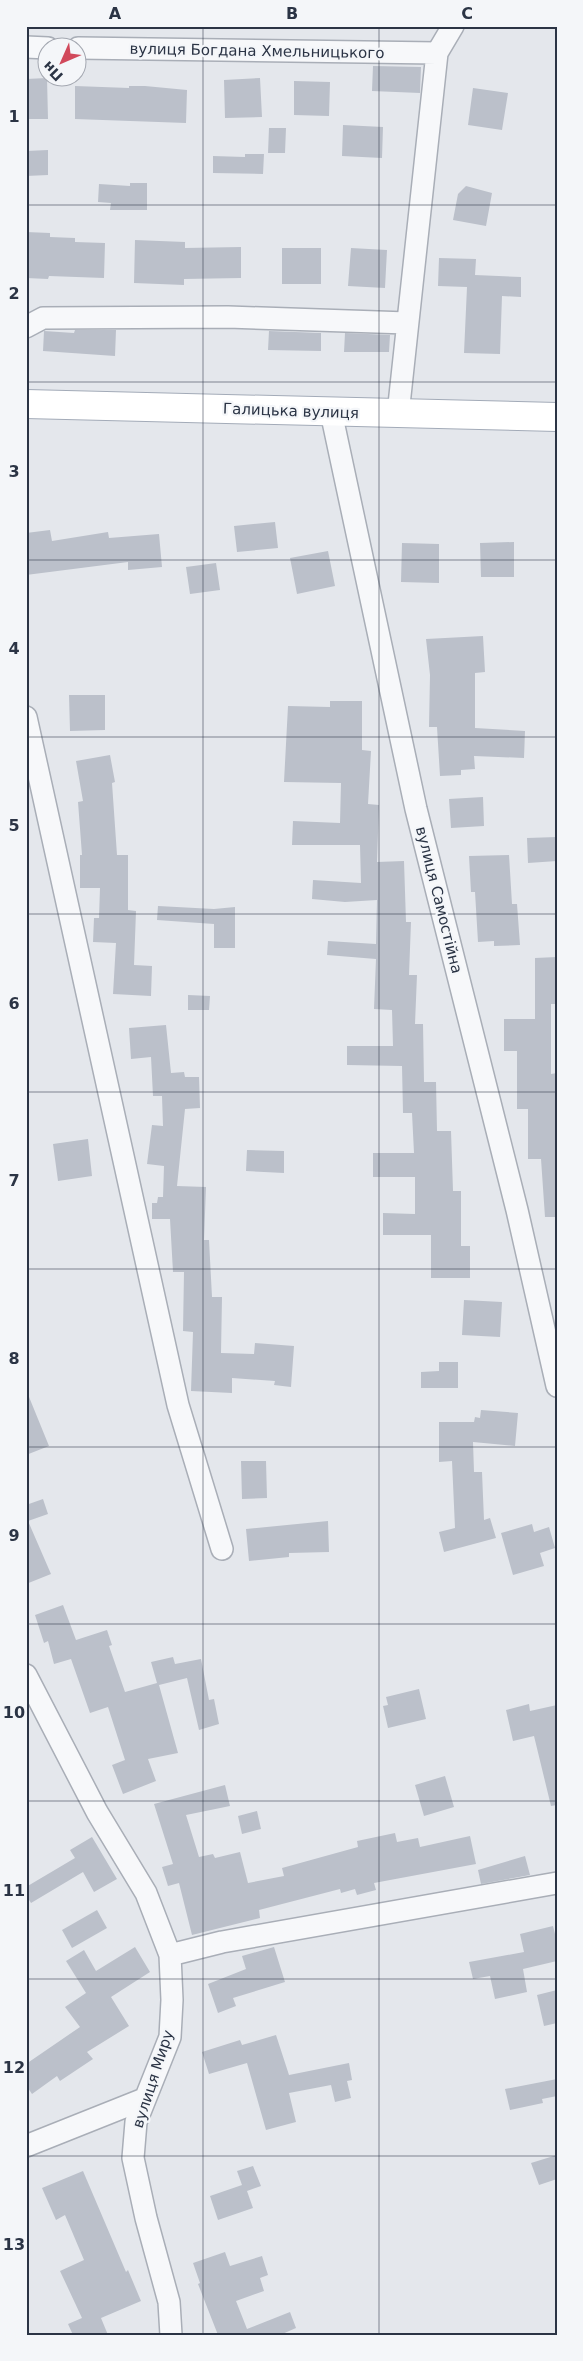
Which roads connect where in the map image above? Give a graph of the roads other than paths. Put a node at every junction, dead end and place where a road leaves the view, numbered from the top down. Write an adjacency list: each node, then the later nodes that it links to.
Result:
1 (453, 26): 3 (street)
2 (88, 48): 3 (street, вулиця Богдана Хмельницького)
3 (437, 53): 4 (street)
4 (408, 323): 5 (street); 8 (street)
5 (26, 327)
6 (26, 404): 7 (main road, Галицька вулиця)
7 (331, 412): 8 (main road, Галицька вулиця); 11 (street, вулиця Самостійна)
8 (398, 414): 9 (main road, Галицька вулиця)
9 (557, 417)
10 (26, 717): 12 (street)
11 (557, 1386)
12 (222, 1549)
13 (26, 1675): 15 (street, вулиця Миру)
14 (557, 1883): 15 (street)
15 (170, 1955): 16 (street, вулиця Миру)
16 (144, 2099): 17 (street); 18 (street, вулиця Миру)
17 (26, 2146)
18 (171, 2335)

